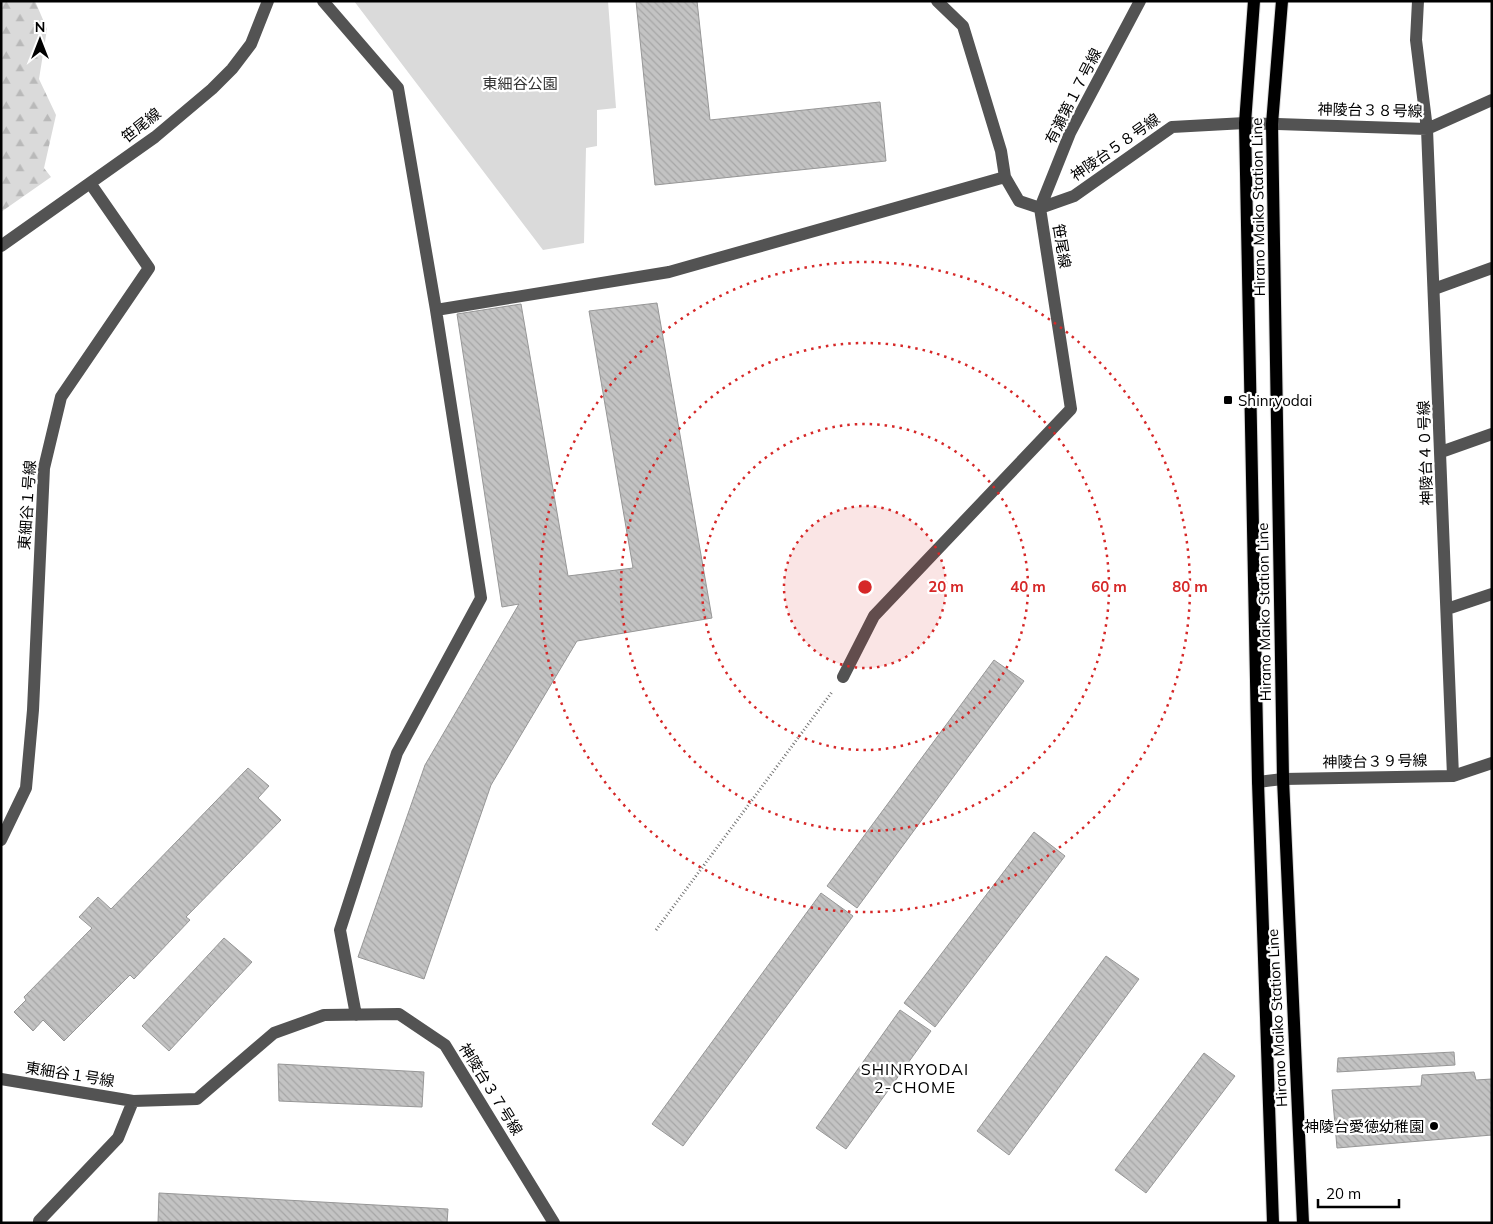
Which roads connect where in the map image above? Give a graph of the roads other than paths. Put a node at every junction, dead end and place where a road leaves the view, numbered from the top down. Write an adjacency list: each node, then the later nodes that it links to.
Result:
1 (268, 1): 13 (street, 笹尾線)
2 (323, 1): 18 (street)
3 (937, 1): 12 (street, 笹尾線)
4 (1140, 1): 14 (street, 有瀬第１７号線)
5 (1254, 1): 9 (main road, Hirano Maiko Station Line)
6 (1282, 1): 10 (main road, Hirano Maiko Station Line)
7 (1418, 1): 11 (street, 神陵台４０号線)
8 (1492, 100): 11 (street, 神陵台３８号線)
9 (1245, 123): 10 (street, 神陵台５８号線); 14 (street, 神陵台５８号線); 27 (main road, Hirano Maiko Station Line)
10 (1272, 124): 11 (street, 神陵台３８号線); 26 (main road, Hirano Maiko Station Line)
11 (1427, 129): 17 (street, 神陵台４０号線)
12 (1005, 177): 14 (street, 笹尾線); 18 (street)
13 (90, 183): 15 (street, 笹尾線); 28 (street, 東細谷１号線)
14 (1040, 208): 23 (street, 笹尾線)
15 (1, 246)
16 (1492, 268): 17 (street)
17 (1434, 289): 20 (street, 神陵台４０号線)
18 (436, 310): 29 (street)
19 (1492, 434): 20 (street)
20 (1441, 452): 22 (street, 神陵台４０号線)
21 (1492, 594): 22 (street)
22 (1447, 609): 25 (street, 神陵台４０号線)
23 (843, 677)
24 (1492, 763): 25 (street, 神陵台３９号線)
25 (1453, 776): 26 (street, 神陵台３９号線)
26 (1283, 779): 27 (street, 神陵台３９号線); 35 (main road, Hirano Maiko Station Line)
27 (1258, 782): 34 (main road, Hirano Maiko Station Line)
28 (1, 840)
29 (356, 1015): 31 (street, 神陵台３７号線); 33 (street, 神陵台３７号線)
30 (1, 1079): 31 (street, 東細谷１号線)
31 (133, 1101): 32 (street)
32 (39, 1223)
33 (554, 1223)
34 (1273, 1223)
35 (1303, 1223)

